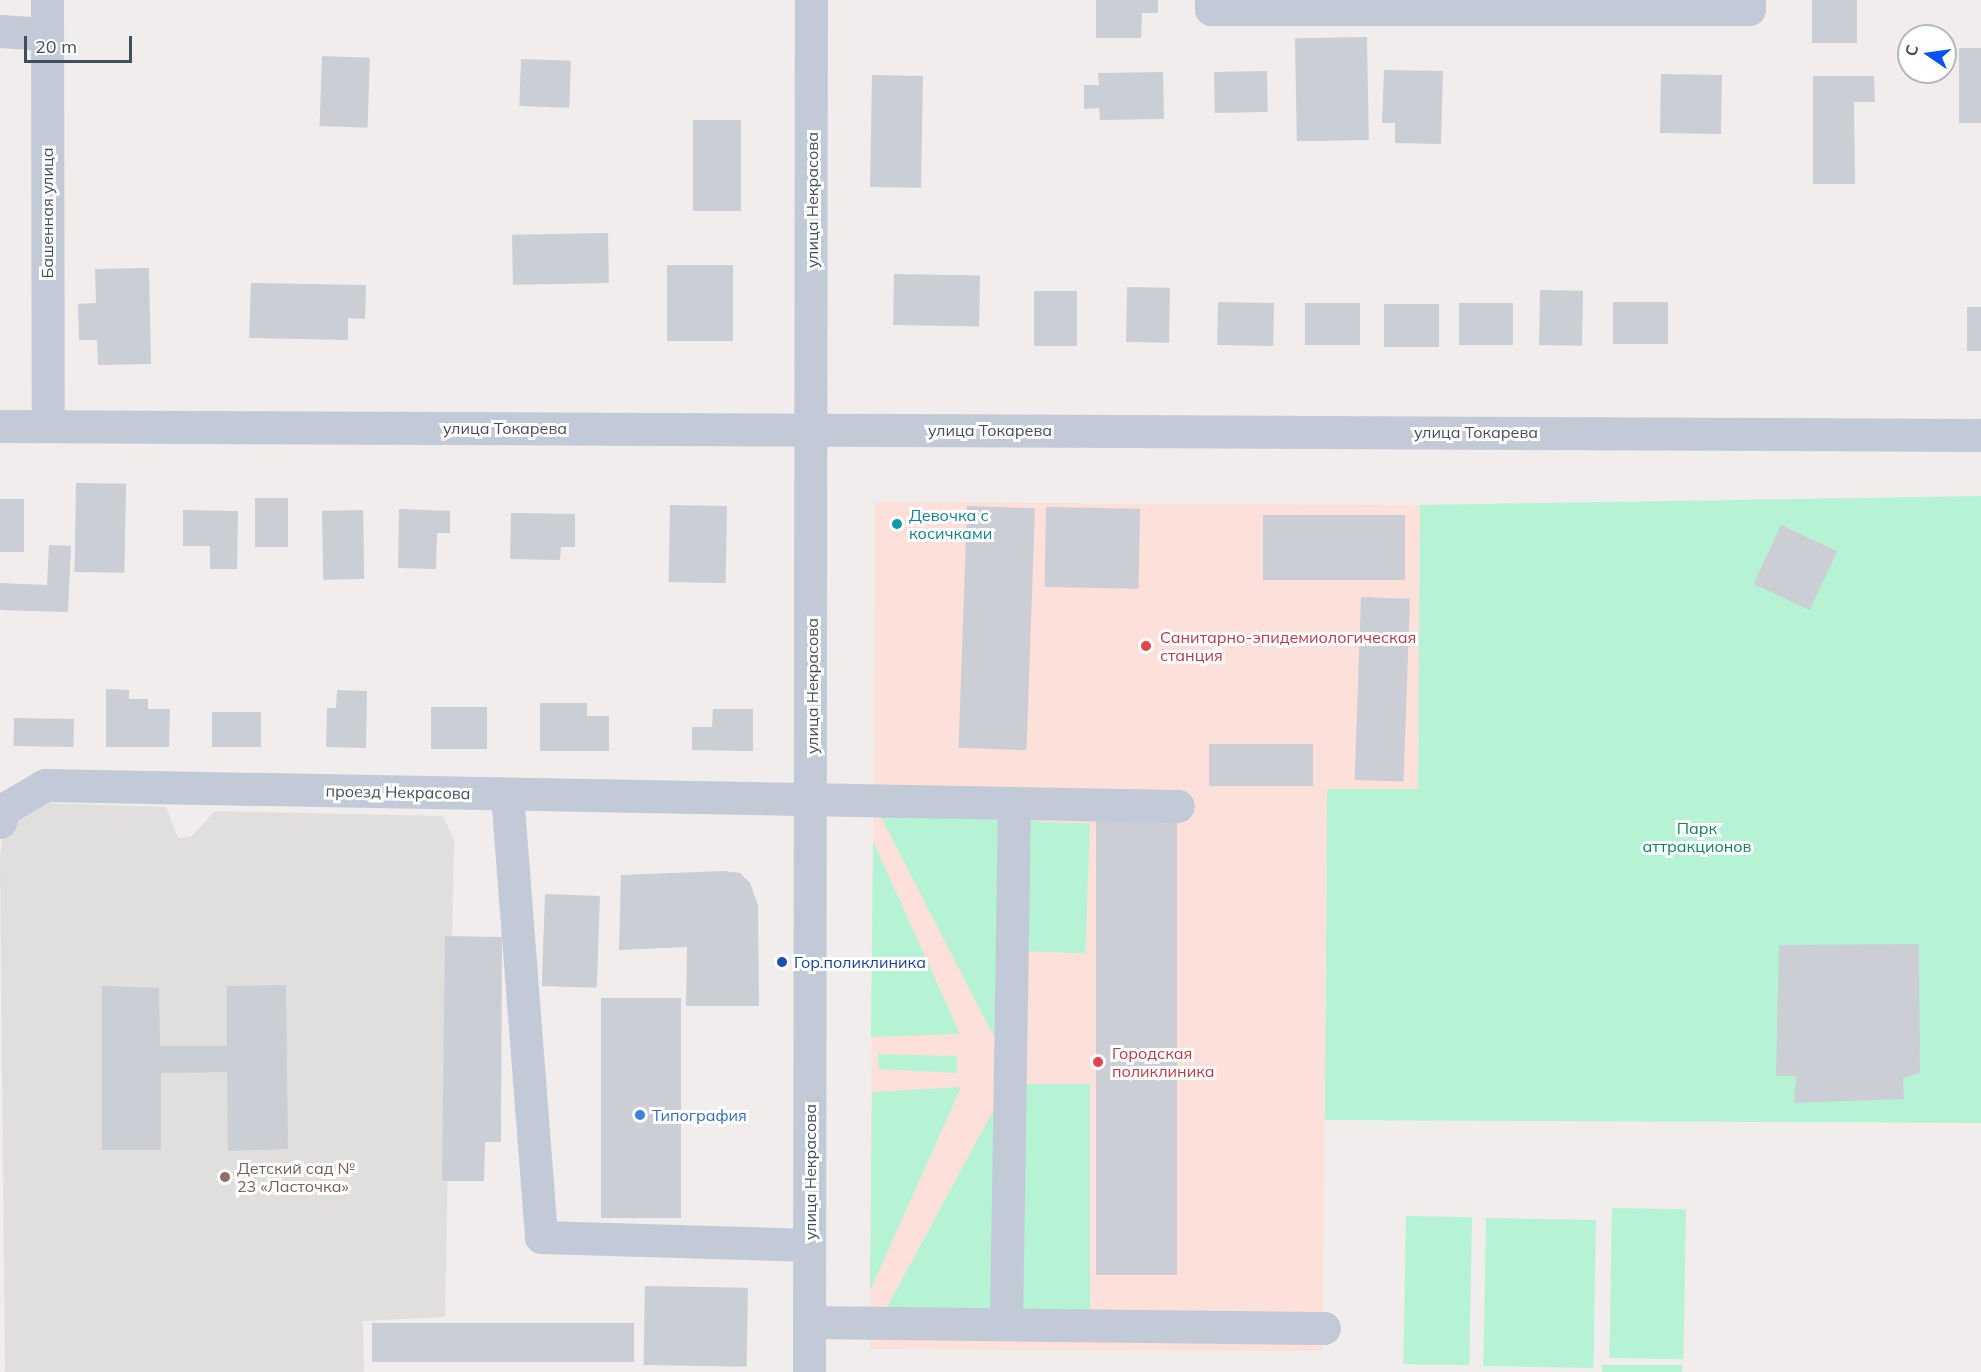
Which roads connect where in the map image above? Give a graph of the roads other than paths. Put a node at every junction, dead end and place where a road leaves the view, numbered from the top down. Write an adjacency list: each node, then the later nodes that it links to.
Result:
1 (47, 0): 6 (street, Башенная улица)
2 (811, 0): 9 (street, улица Некрасова)
3 (1211, 0): 4 (street)
4 (1749, 0)
5 (0, 31): 6 (street)
6 (46, 34): 8 (street, Башенная улица)
7 (0, 426): 8 (street, улица Токарева)
8 (48, 426): 9 (street, улица Токарева)
9 (813, 430): 10 (street, улица Токарева); 12 (street, улица Некрасова)
10 (1981, 435)
11 (507, 794): 12 (street, проезд Некрасова); 15 (street, проезд Некрасова); 16 (street)
12 (812, 802): 13 (street, проезд Некрасова); 16 (street, улица Некрасова)
13 (1014, 805): 14 (street, проезд Некрасова); 18 (street)
14 (1178, 806)
15 (0, 822)
16 (809, 1245): 17 (street, улица Некрасова)
17 (809, 1322): 18 (street); 20 (street, улица Некрасова)
18 (1006, 1324): 19 (street)
19 (1324, 1328)
20 (809, 1372)

